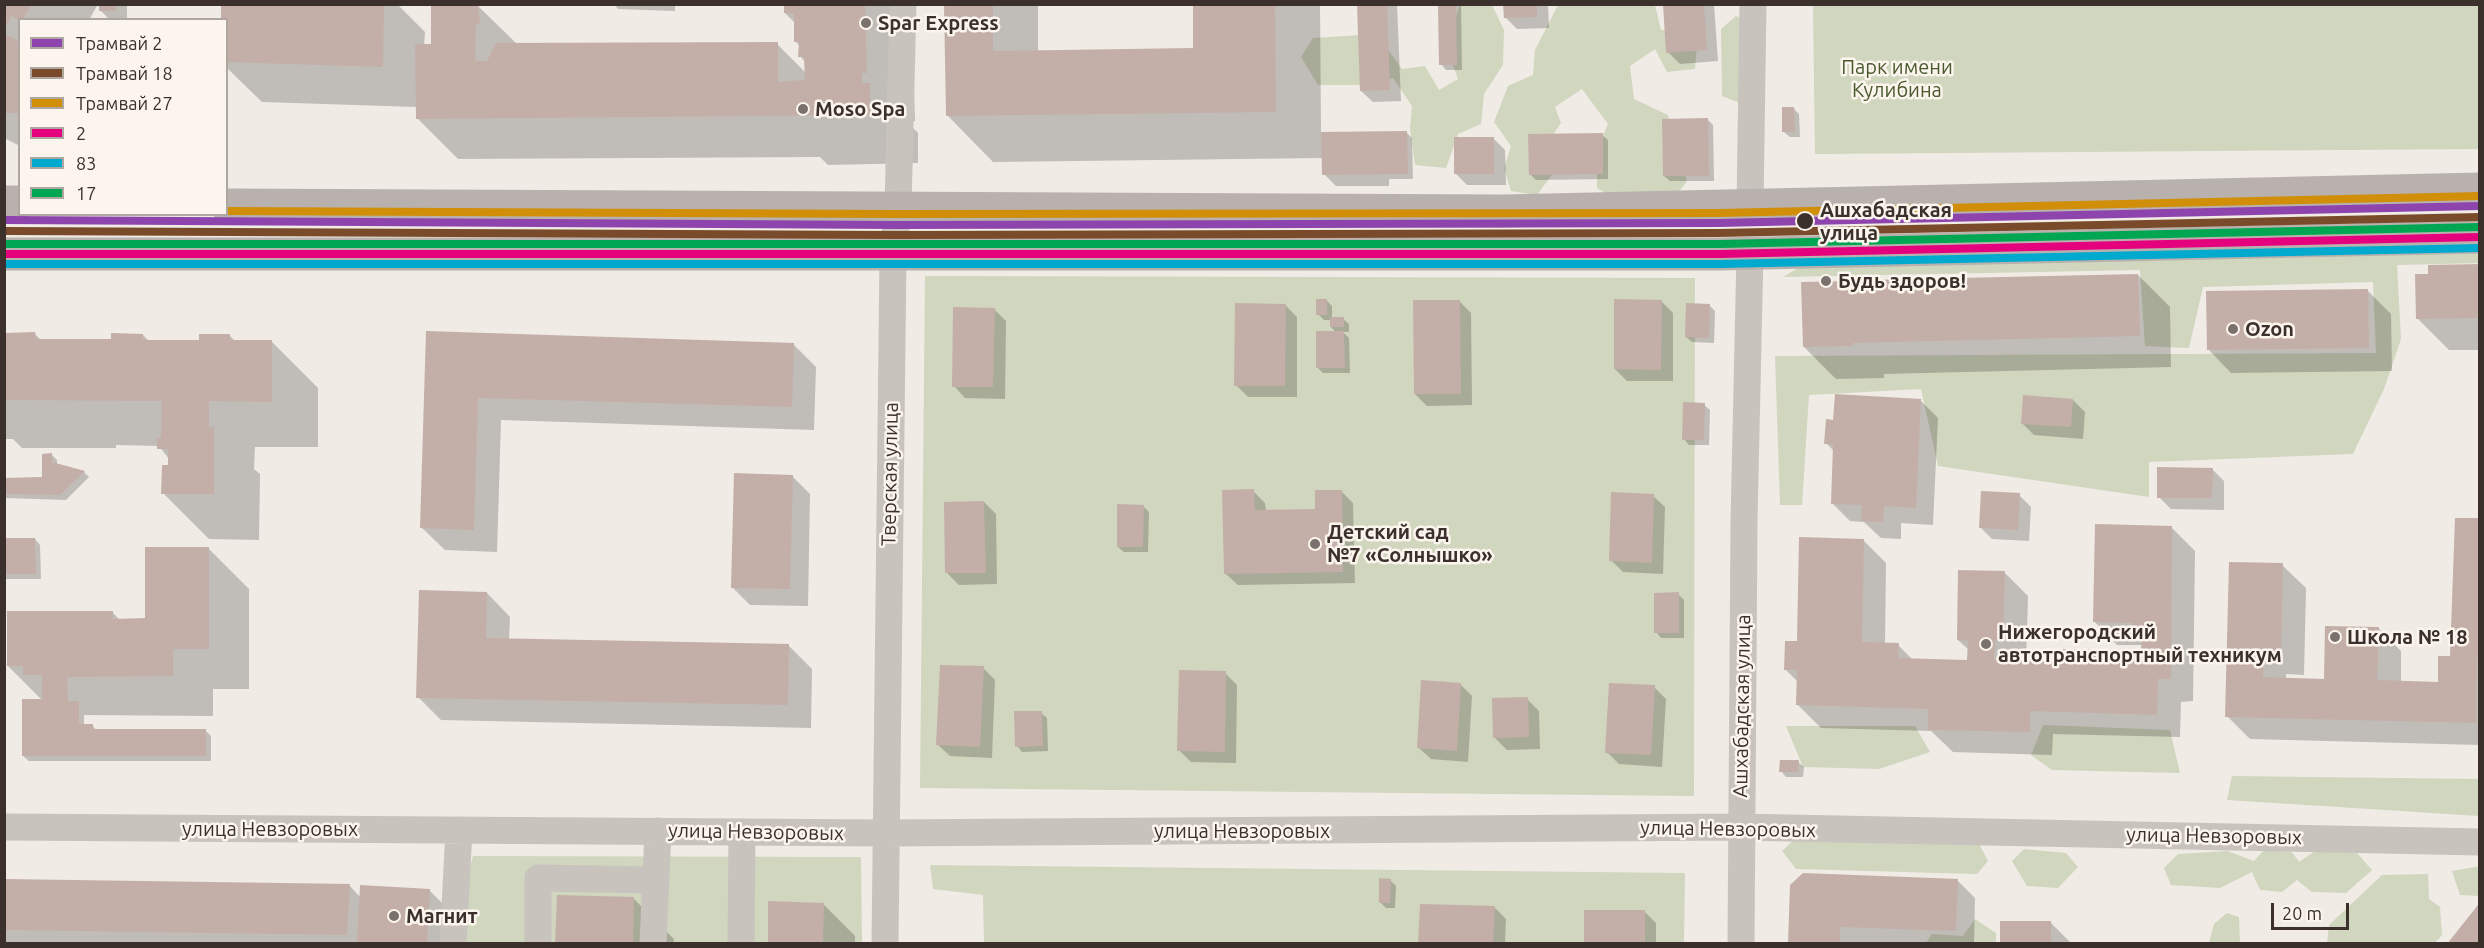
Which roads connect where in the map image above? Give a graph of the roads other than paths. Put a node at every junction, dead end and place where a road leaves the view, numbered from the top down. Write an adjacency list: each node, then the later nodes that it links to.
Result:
1 (903, 4): 6 (street, Тверская улица)
2 (1753, 4): 5 (street)
3 (2480, 189): 5 (main road)
4 (228, 206): 6 (main road)
5 (1750, 206): 6 (main road)
6 (898, 208): 10 (street, Тверская улица)
7 (2480, 237): 8 (main road)
8 (1750, 253): 10 (main road); 12 (street, Ашхабадская улица)
9 (4, 254): 10 (main road)
10 (893, 255): 16 (street, Тверская улица)
11 (4, 827): 13 (street, улица Невзоровых)
12 (1740, 827): 16 (street, улица Невзоровых); 17 (street, улица Невзоровых); 25 (street, Ашхабадская улица)
13 (459, 830): 14 (street, улица Невзоровых); 19 (street)
14 (658, 831): 15 (street, улица Невзоровых); 18 (street)
15 (741, 832): 16 (street, улица Невзоровых); 23 (street)
16 (885, 833): 24 (street, Тверская улица)
17 (2480, 842)
18 (656, 880): 21 (street); 22 (street)
19 (453, 943): 20 (street)
20 (473, 944)
21 (538, 944)
22 (653, 944)
23 (741, 944)
24 (885, 944)
25 (1741, 944)

